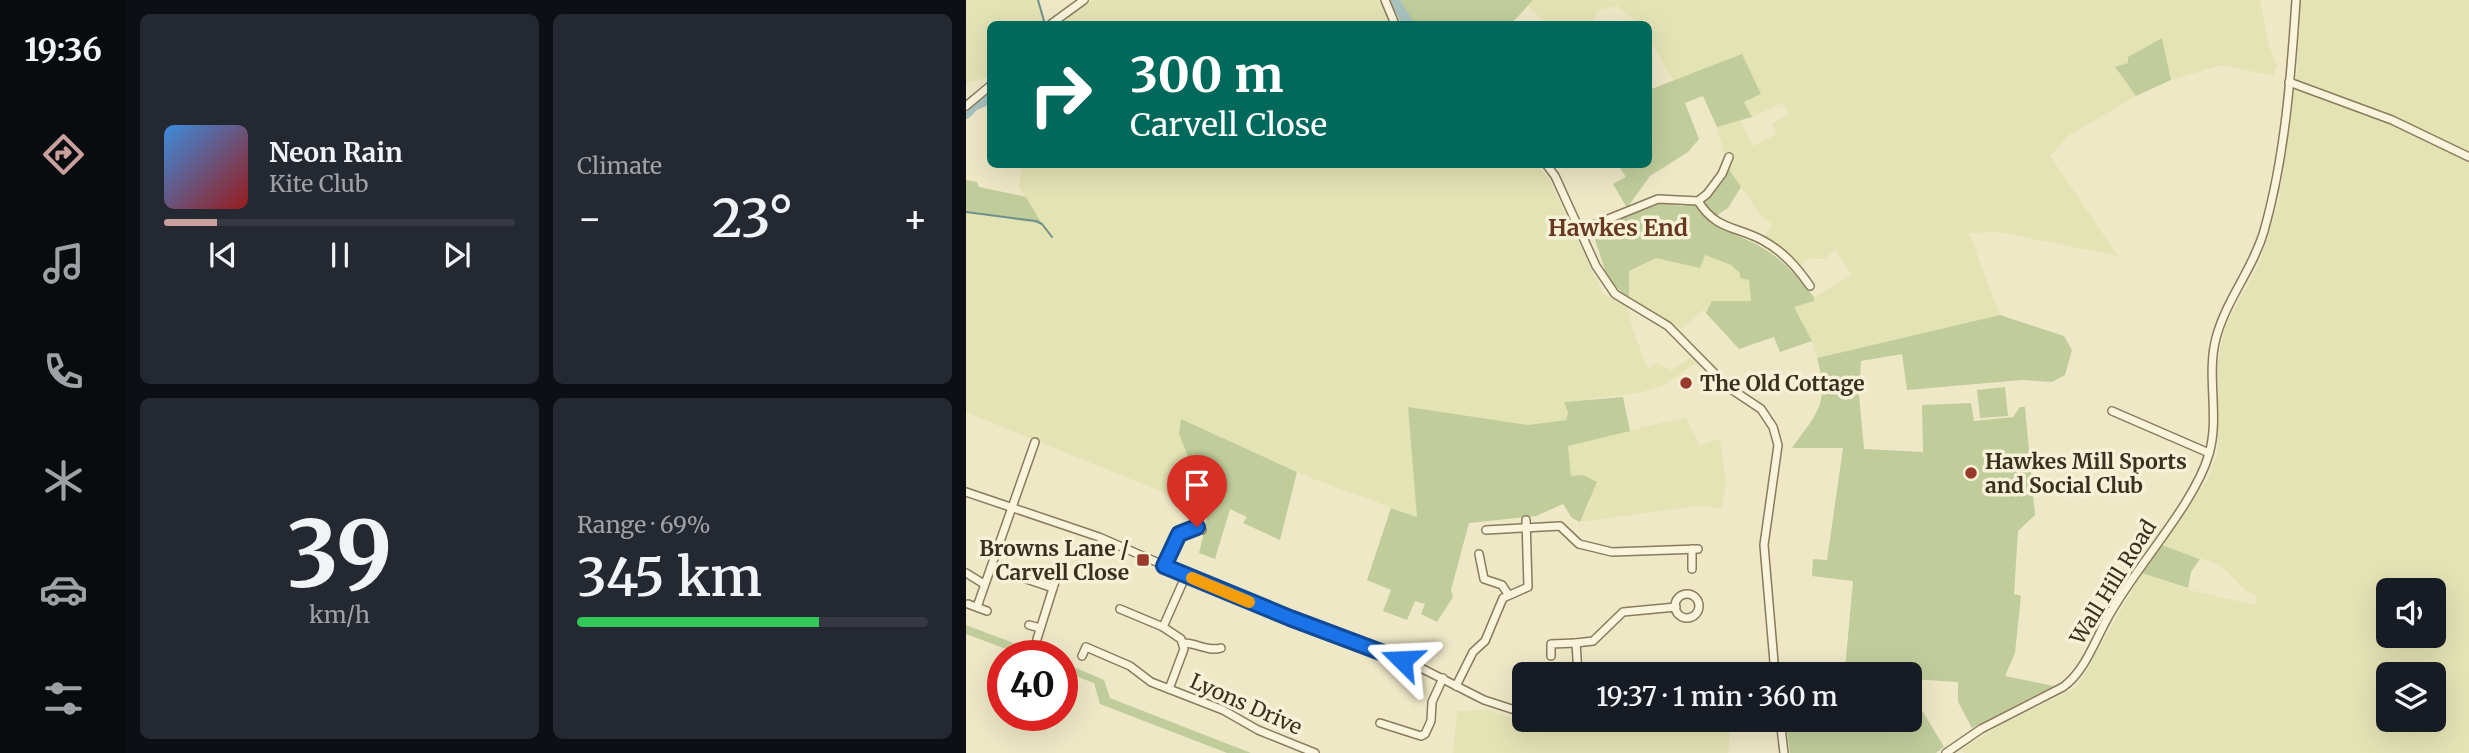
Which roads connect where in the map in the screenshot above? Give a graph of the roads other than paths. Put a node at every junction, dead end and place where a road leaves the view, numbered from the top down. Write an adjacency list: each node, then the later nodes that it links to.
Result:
1 (1084, 0): 4 (street)
2 (1385, 0): 5 (street)
3 (2296, 0): 6 (street, Wall Hill Road)
4 (1055, 21)
5 (1393, 21)
6 (2289, 82): 10 (street); 17 (street, Wall Hill Road)
7 (987, 88): 8 (street)
8 (966, 106)
9 (1729, 157): 12 (street)
10 (2469, 157)
11 (1549, 168): 13 (street)
12 (1698, 201): 13 (street); 14 (street)
13 (1581, 230): 51 (street)
14 (1810, 286)
15 (2112, 411): 17 (street)
16 (1035, 442): 19 (street)
17 (2209, 453): 61 (street, Wall Hill Road)
18 (966, 492): 19 (street)
19 (1012, 507): 25 (street); 26 (street)
20 (1526, 524): 22 (street); 27 (street); 32 (street)
21 (1202, 530): 25 (street)
22 (1486, 530)
23 (1479, 554): 32 (street)
24 (1060, 566): 31 (street)
25 (1164, 566): 29 (street)
26 (991, 568): 30 (street); 31 (street)
27 (1692, 569)
28 (966, 573): 30 (street)
29 (1185, 575): 39 (street); 53 (street)
30 (984, 584): 34 (street)
31 (1053, 588): 40 (street)
32 (1508, 594): 54 (street)
33 (968, 604): 34 (street)
34 (977, 607): 37 (street)
35 (1676, 607): 44 (street)
36 (1120, 609): 39 (street, Lyons Drive)
37 (987, 611)
38 (1029, 625): 40 (street)
39 (1163, 627): 43 (street, Lyons Drive)
40 (1040, 628): 41 (street)
41 (1037, 639)
42 (1090, 639): 45 (street)
43 (1184, 643): 46 (street, Lyons Drive); 55 (street, Lyons Drive)
44 (1576, 643): 48 (street); 50 (street)
45 (1086, 647): 47 (street); 49 (street)
46 (1217, 652)
47 (1082, 656)
48 (1550, 656)
49 (1119, 662): 52 (street); 55 (street)
50 (1577, 662)
51 (1774, 662)
52 (1115, 671)
53 (1443, 678): 54 (street); 57 (street)
54 (1457, 685): 56 (street)
55 (1169, 689): 59 (street, Lyons Drive)
56 (1512, 709)
57 (1380, 723)
58 (1782, 732): 60 (street)
59 (1315, 753)
60 (1784, 753)
61 (1947, 753)

